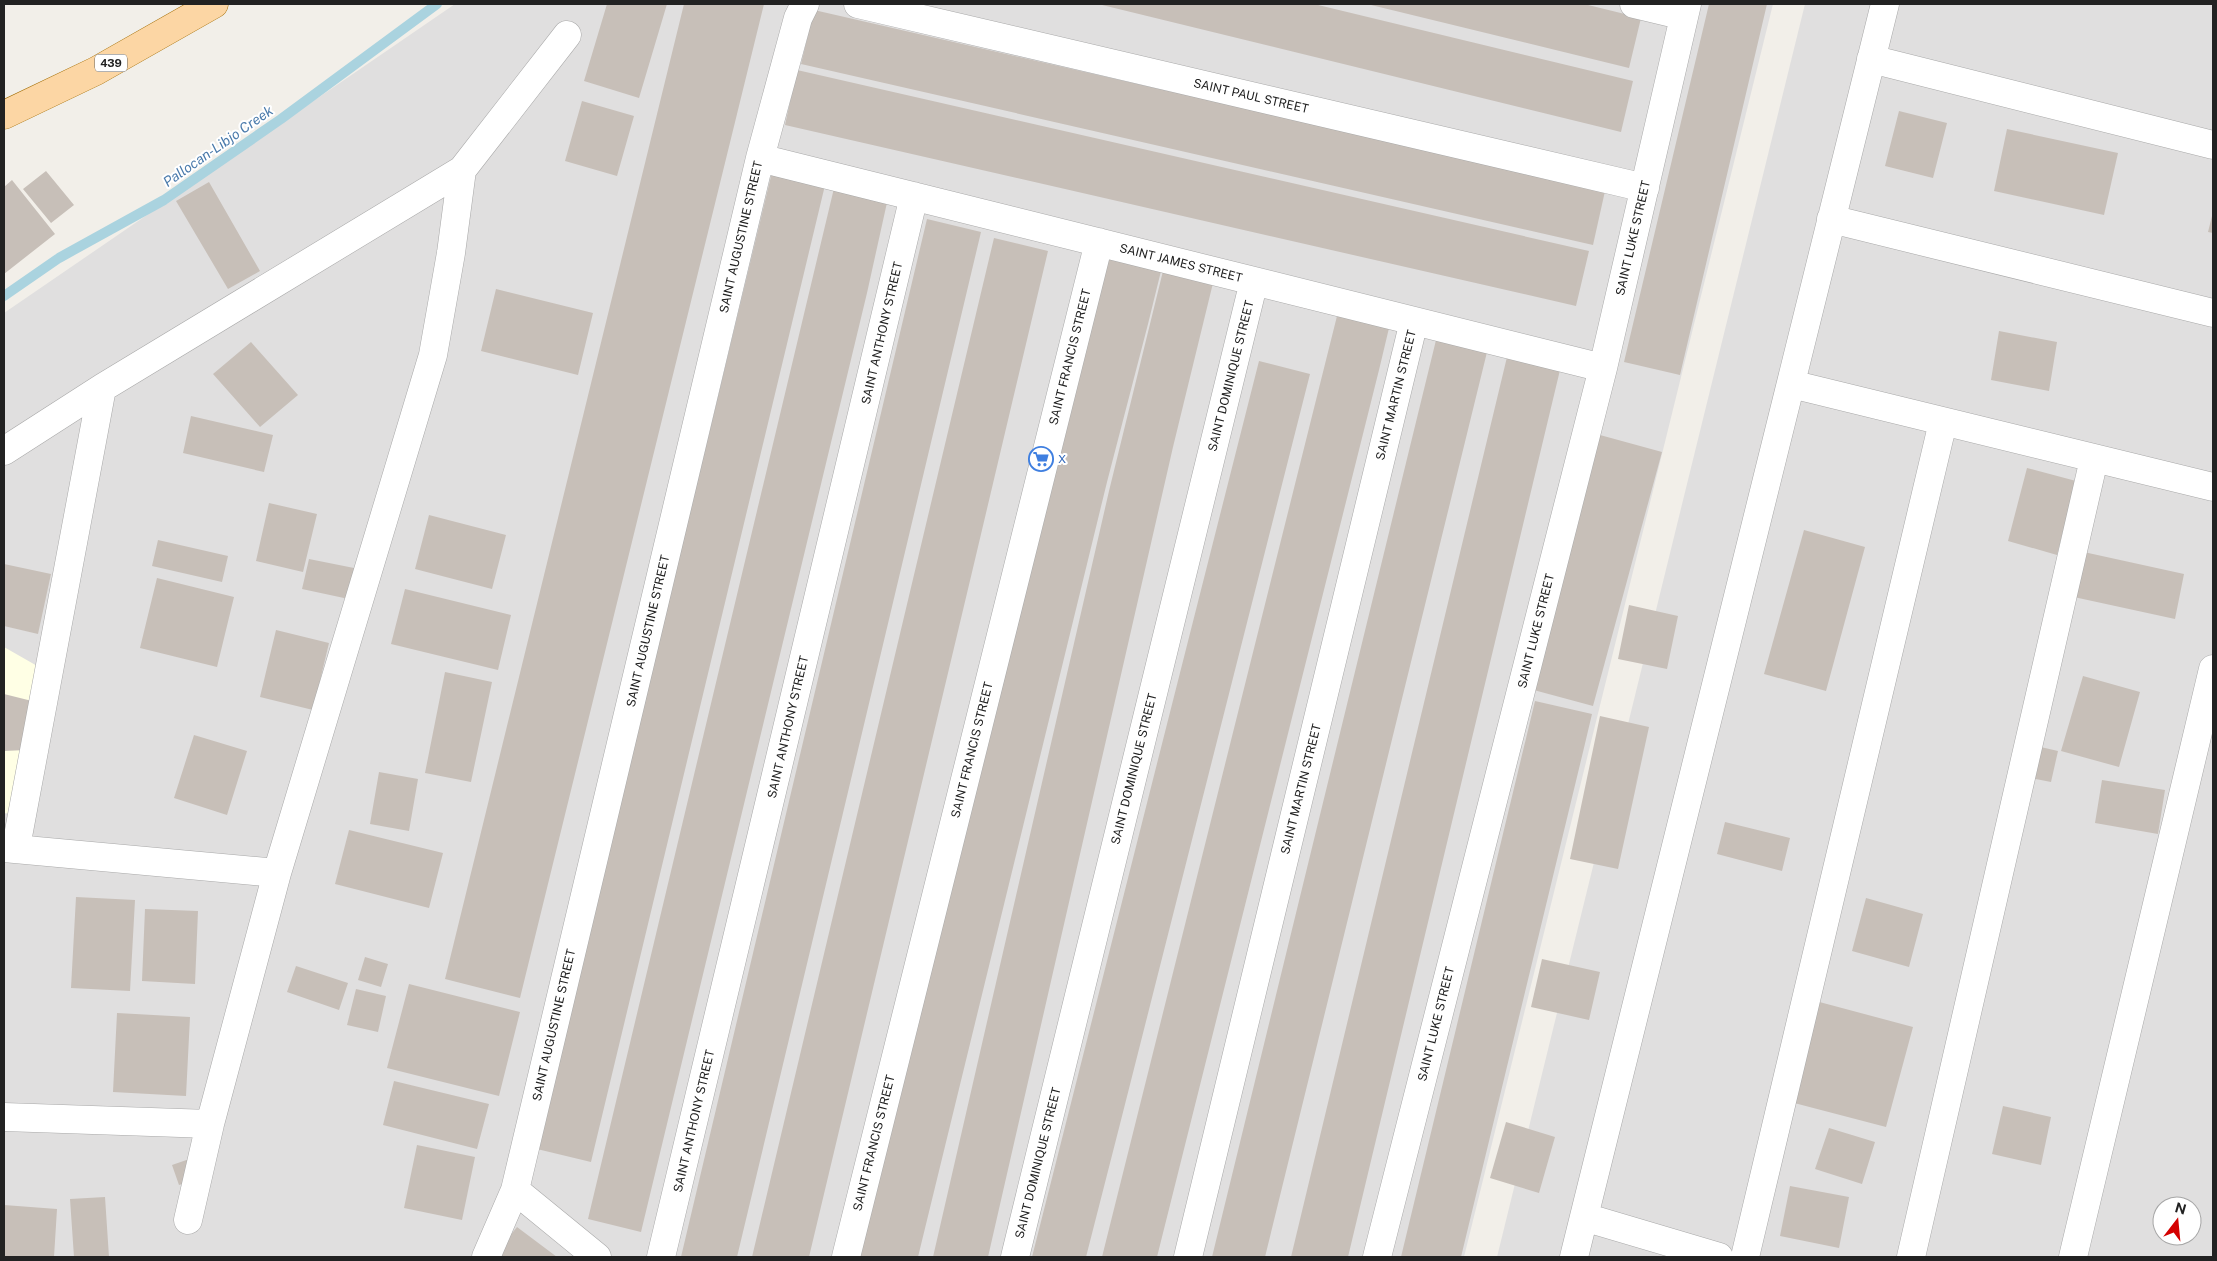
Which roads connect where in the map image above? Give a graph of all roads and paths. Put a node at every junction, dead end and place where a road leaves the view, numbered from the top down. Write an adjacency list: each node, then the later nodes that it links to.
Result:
1 (214, 4): 10 (main road, 439)
2 (805, 4): 12 (street, SAINT AUGUSTINE STREET)
3 (858, 4): 6 (street, SAINT PAUL STREET)
4 (1634, 4): 7 (street)
5 (1885, 4): 9 (street)
6 (887, 7): 14 (street, SAINT PAUL STREET)
7 (1685, 10): 14 (street, SAINT LUKE STREET)
8 (567, 34): 13 (street)
9 (1871, 59): 11 (street); 16 (street)
10 (4, 115)
11 (2213, 145)
12 (760, 158): 15 (street, SAINT JAMES STREET); 33 (street, SAINT AUGUSTINE STREET)
13 (462, 170): 23 (street); 30 (street)
14 (1645, 188): 21 (street, SAINT LUKE STREET)
15 (914, 196): 17 (street, SAINT JAMES STREET); 38 (street, SAINT ANTHONY STREET)
16 (1831, 219): 19 (street); 22 (street)
17 (1099, 242): 18 (street, SAINT JAMES STREET); 39 (street, SAINT FRANCIS STREET)
18 (1254, 281): 20 (street, SAINT JAMES STREET); 40 (street, SAINT DOMINIQUE STREET)
19 (2213, 313)
20 (1414, 321): 21 (street, SAINT JAMES STREET); 41 (street, SAINT MARTIN STREET)
21 (1602, 368): 42 (street, SAINT LUKE STREET)
22 (1791, 384): 24 (street); 34 (street)
23 (102, 388): 25 (street); 29 (street)
24 (1943, 422): 26 (street); 45 (street)
25 (4, 451)
26 (2094, 459): 27 (street); 46 (street)
27 (2213, 486)
28 (2213, 669): 47 (street)
29 (10, 848): 30 (street)
30 (277, 873): 32 (street)
31 (4, 1117): 32 (street)
32 (210, 1124): 35 (street)
33 (515, 1190): 36 (street, SAINT AUGUSTINE STREET); 37 (street)
34 (1584, 1217): 43 (street); 44 (street)
35 (188, 1220)
36 (486, 1257)
37 (597, 1257)
38 (661, 1257)
39 (846, 1257)
40 (1015, 1257)
41 (1188, 1257)
42 (1377, 1257)
43 (1574, 1257)
44 (1719, 1257)
45 (1745, 1257)
46 (1911, 1257)
47 (2073, 1257)

